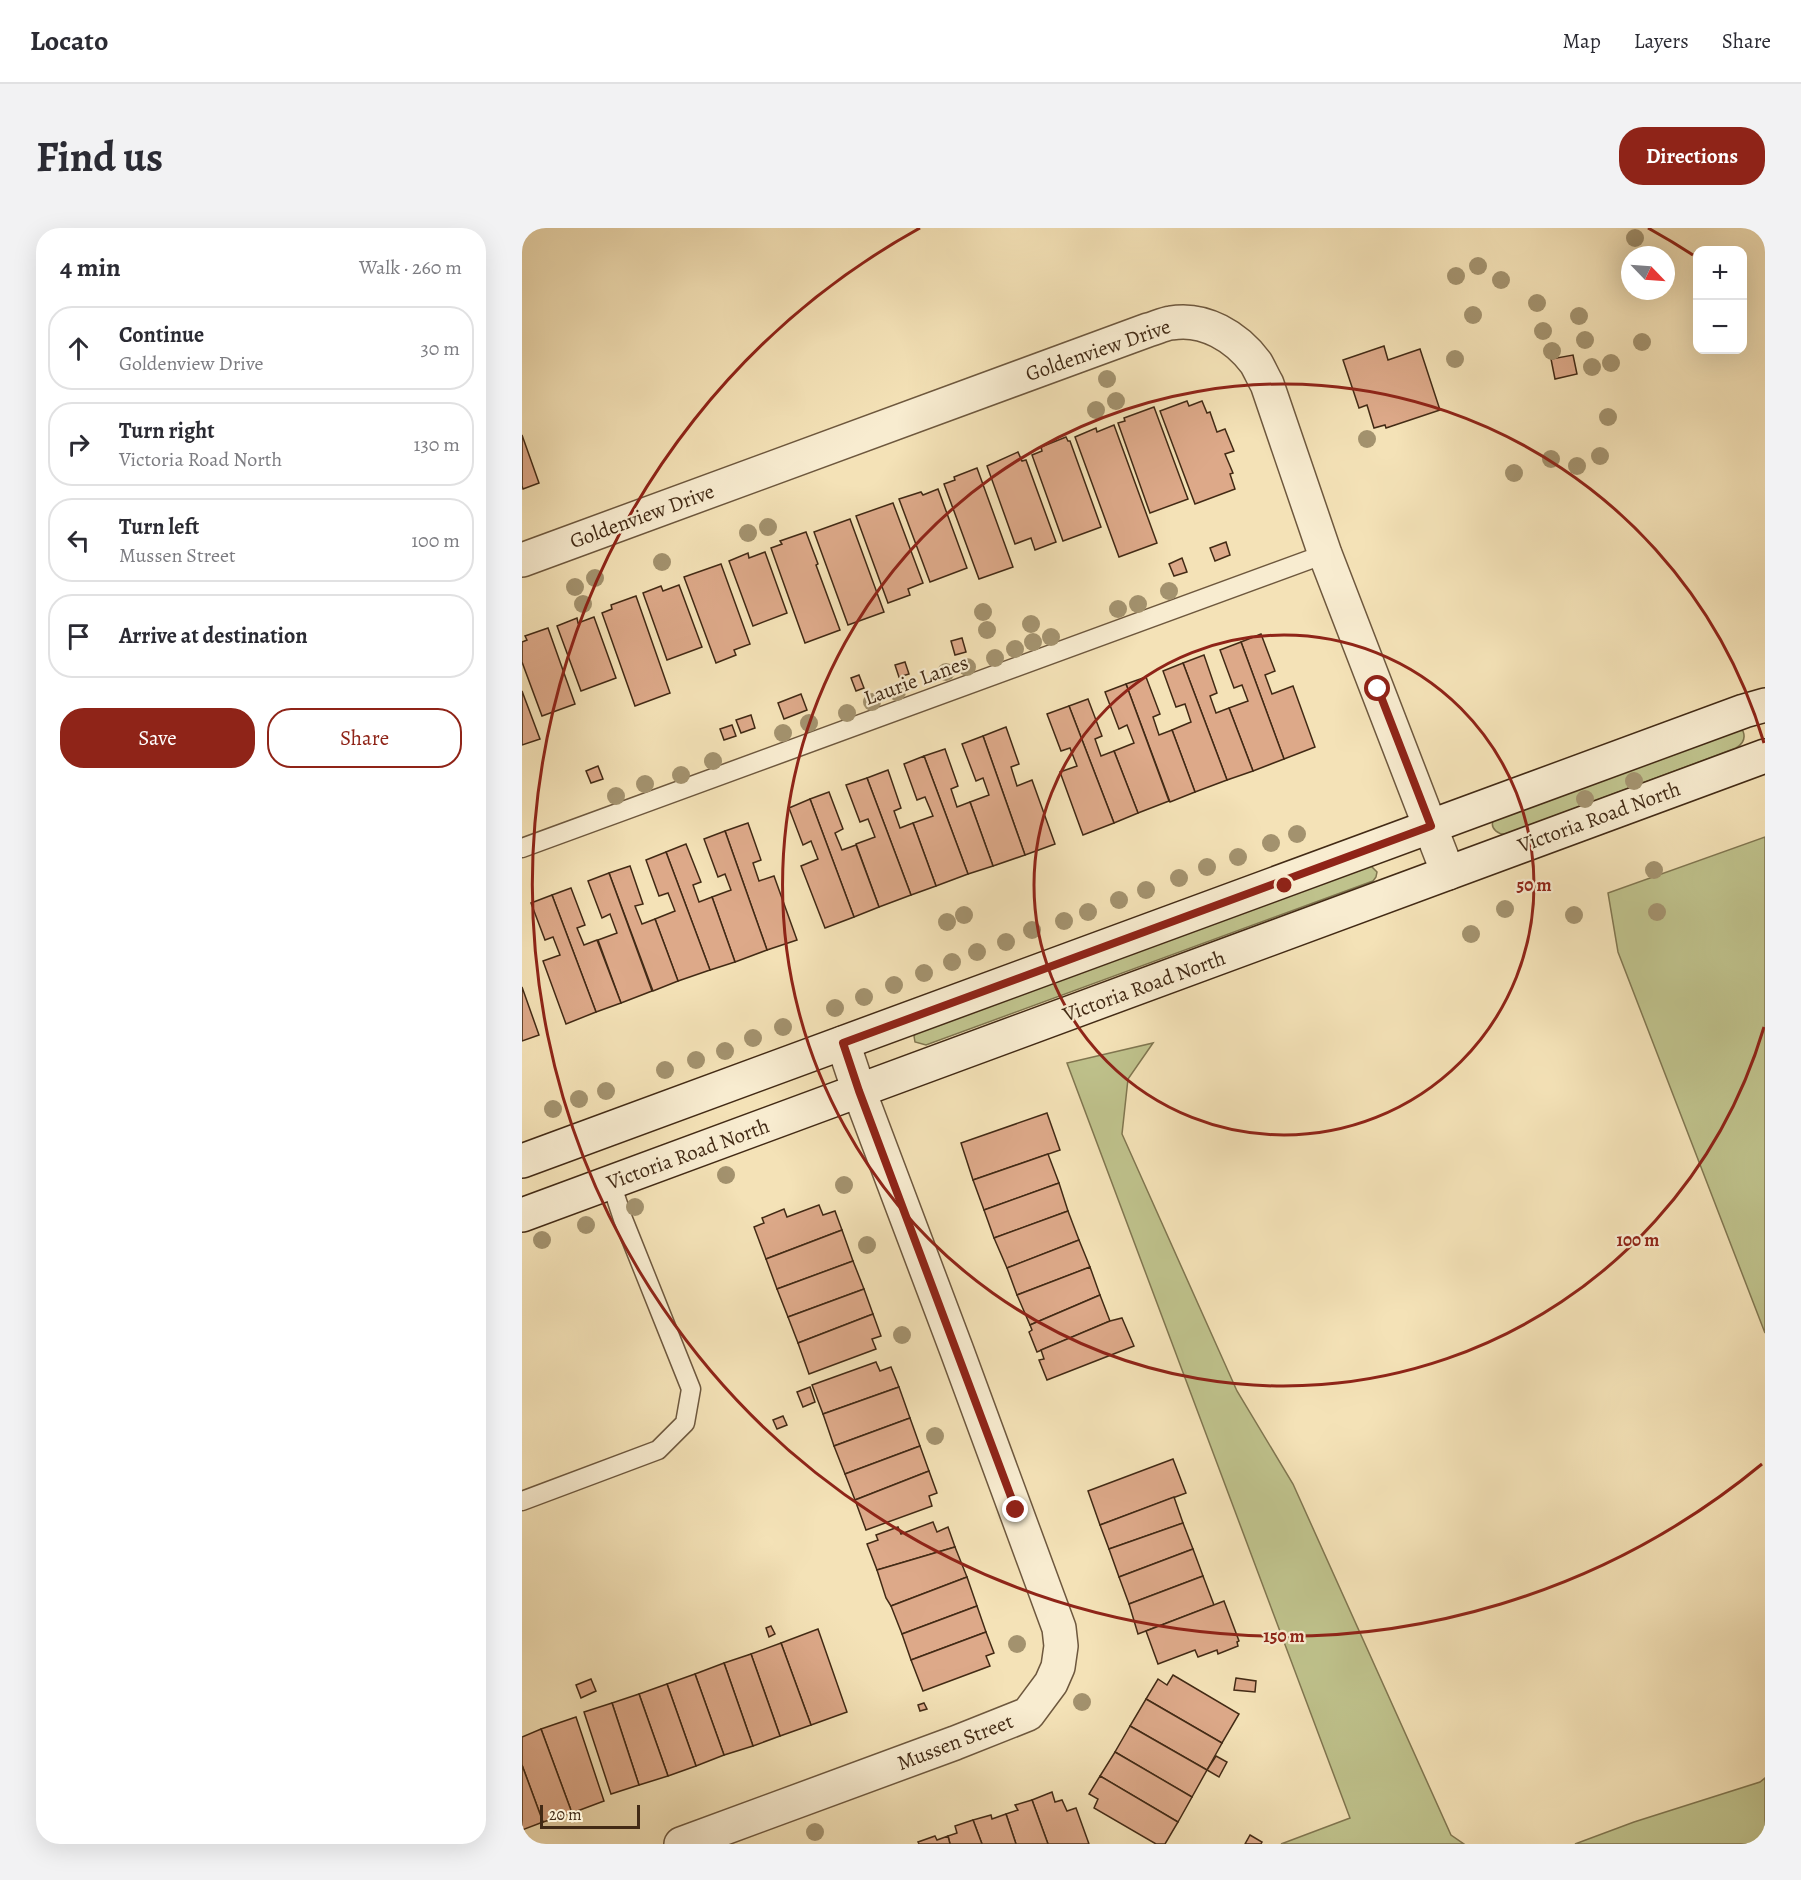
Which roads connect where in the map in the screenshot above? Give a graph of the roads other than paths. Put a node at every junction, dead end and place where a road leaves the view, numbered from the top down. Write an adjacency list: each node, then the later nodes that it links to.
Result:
1 (1325, 554): 2 (main road, Goldenview Drive); 5 (main road, Goldenview Drive); 6 (lane, Laurie Lanes)
2 (522, 560)
3 (1765, 705): 5 (main road)
4 (1765, 756): 7 (main road, Victoria Road North)
5 (1431, 826): 7 (main road, Goldenview Drive); 8 (main road)
6 (522, 848)
7 (1448, 873): 9 (main road, Victoria Road North)
8 (843, 1043): 9 (main road, Mussen Street); 10 (main road)
9 (859, 1091): 11 (main road, Victoria Road North); 14 (main road, Mussen Street)
10 (522, 1161)
11 (611, 1182): 12 (main road, Victoria Road North); 13 (lane)
12 (522, 1215)
13 (522, 1501)
14 (681, 1844)

